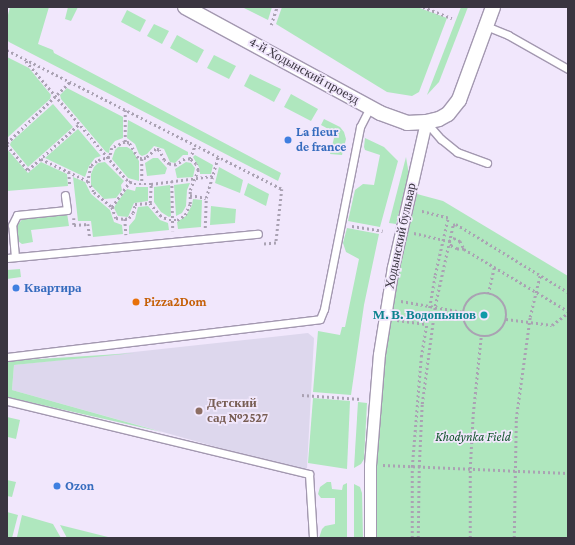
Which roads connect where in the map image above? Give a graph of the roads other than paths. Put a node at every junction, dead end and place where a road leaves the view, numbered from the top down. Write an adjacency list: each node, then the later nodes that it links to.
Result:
1 (185, 7): 5 (street, 4-й Ходынский проезд)
2 (493, 7): 3 (street)
3 (486, 26): 4 (lane); 6 (street)
4 (568, 69)
5 (370, 107): 6 (street, 4-й Ходынский проезд); 12 (lane)
6 (426, 122): 7 (lane); 15 (street, Ходынский бульвар)
7 (487, 163)
8 (65, 195): 10 (lane)
9 (258, 234): 10 (lane)
10 (15, 257): 11 (lane)
11 (7, 258)
12 (7, 357)
13 (7, 401): 14 (lane)
14 (312, 538)
15 (370, 538)

